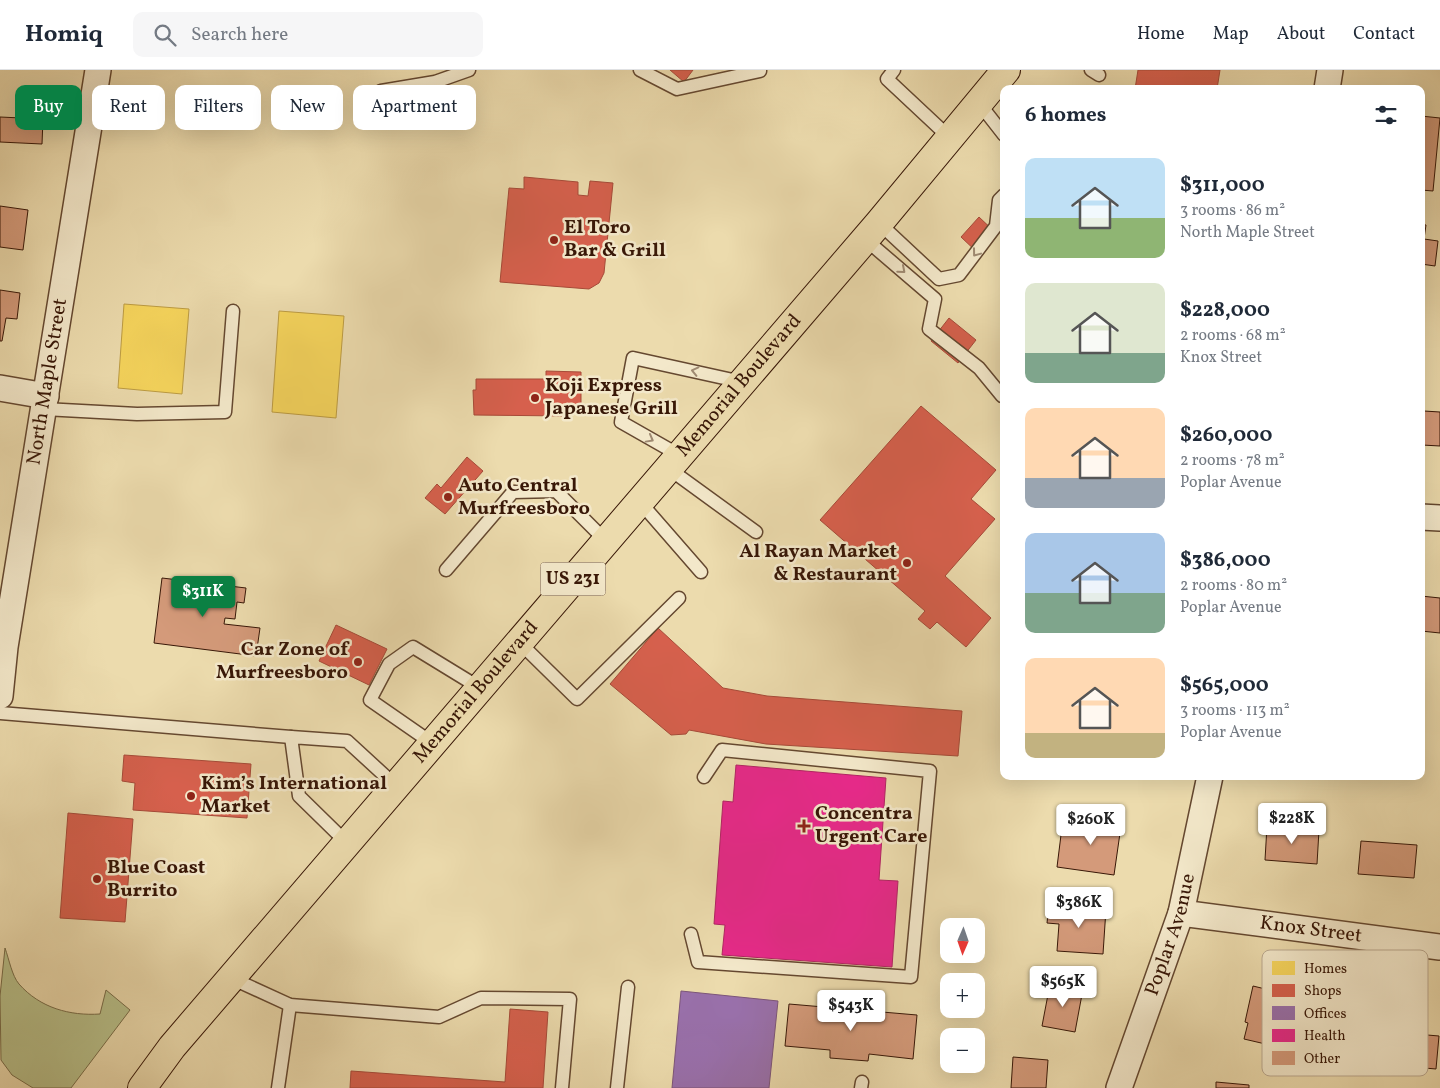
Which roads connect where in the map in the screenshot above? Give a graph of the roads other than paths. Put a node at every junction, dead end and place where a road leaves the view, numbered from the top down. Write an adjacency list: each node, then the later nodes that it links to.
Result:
1 (98, 70): 19 (street, North Maple Street)
2 (469, 70): 8 (lane)
3 (640, 70): 7 (lane)
4 (894, 70): 12 (lane)
5 (1006, 70): 10 (main road, Memorial Boulevard / US 231)
6 (1330, 70): 9 (street)
7 (760, 71)
8 (417, 85)
9 (1328, 85)
10 (979, 103): 11 (lane); 12 (main road, Memorial Boulevard / US 231)
11 (1000, 130)
12 (950, 138): 14 (main road, Memorial Boulevard / US 231)
13 (1000, 200): 14 (lane, one-way to 14)
14 (872, 231): 16 (main road, Memorial Boulevard / US 231); 18 (lane, one-way to 18)
15 (233, 311): 19 (lane)
16 (742, 382): 20 (main road, Memorial Boulevard / US 231); 20 (lane, one-way to 20)
17 (0, 388): 19 (street)
18 (1000, 394)
19 (45, 403): 31 (street, North Maple Street)
20 (674, 462): 21 (main road, Memorial Boulevard / US 231); 24 (lane)
21 (640, 502): 25 (main road, Memorial Boulevard / US 231); 27 (lane)
22 (1425, 517): 23 (street)
23 (1440, 518)
24 (756, 532)
25 (606, 541): 26 (lane); 29 (main road, Memorial Boulevard / US 231)
26 (446, 570)
27 (701, 572)
28 (679, 598): 29 (lane)
29 (519, 642): 30 (main road, Memorial Boulevard / US 231)
30 (480, 688): 34 (main road, Memorial Boulevard / US 231); 34 (lane)
31 (0, 696)
32 (0, 713): 33 (lane)
33 (291, 737): 37 (lane); 38 (lane)
34 (432, 743): 37 (main road, Memorial Boulevard / US 231)
35 (704, 777): 40 (lane)
36 (1209, 780): 39 (street, Poplar Avenue)
37 (396, 786): 38 (main road, Memorial Boulevard / US 231)
38 (347, 843): 42 (main road, Memorial Boulevard / US 231)
39 (1181, 913): 41 (street, Knox Street); 49 (street, Poplar Avenue)
40 (691, 934)
41 (1440, 947)
42 (231, 978): 44 (lane); 45 (main road, Memorial Boulevard / US 231)
43 (628, 987): 48 (lane)
44 (290, 1005): 46 (lane); 47 (lane)
45 (142, 1088)
46 (278, 1088)
47 (562, 1088)
48 (618, 1088)
49 (1119, 1088)

